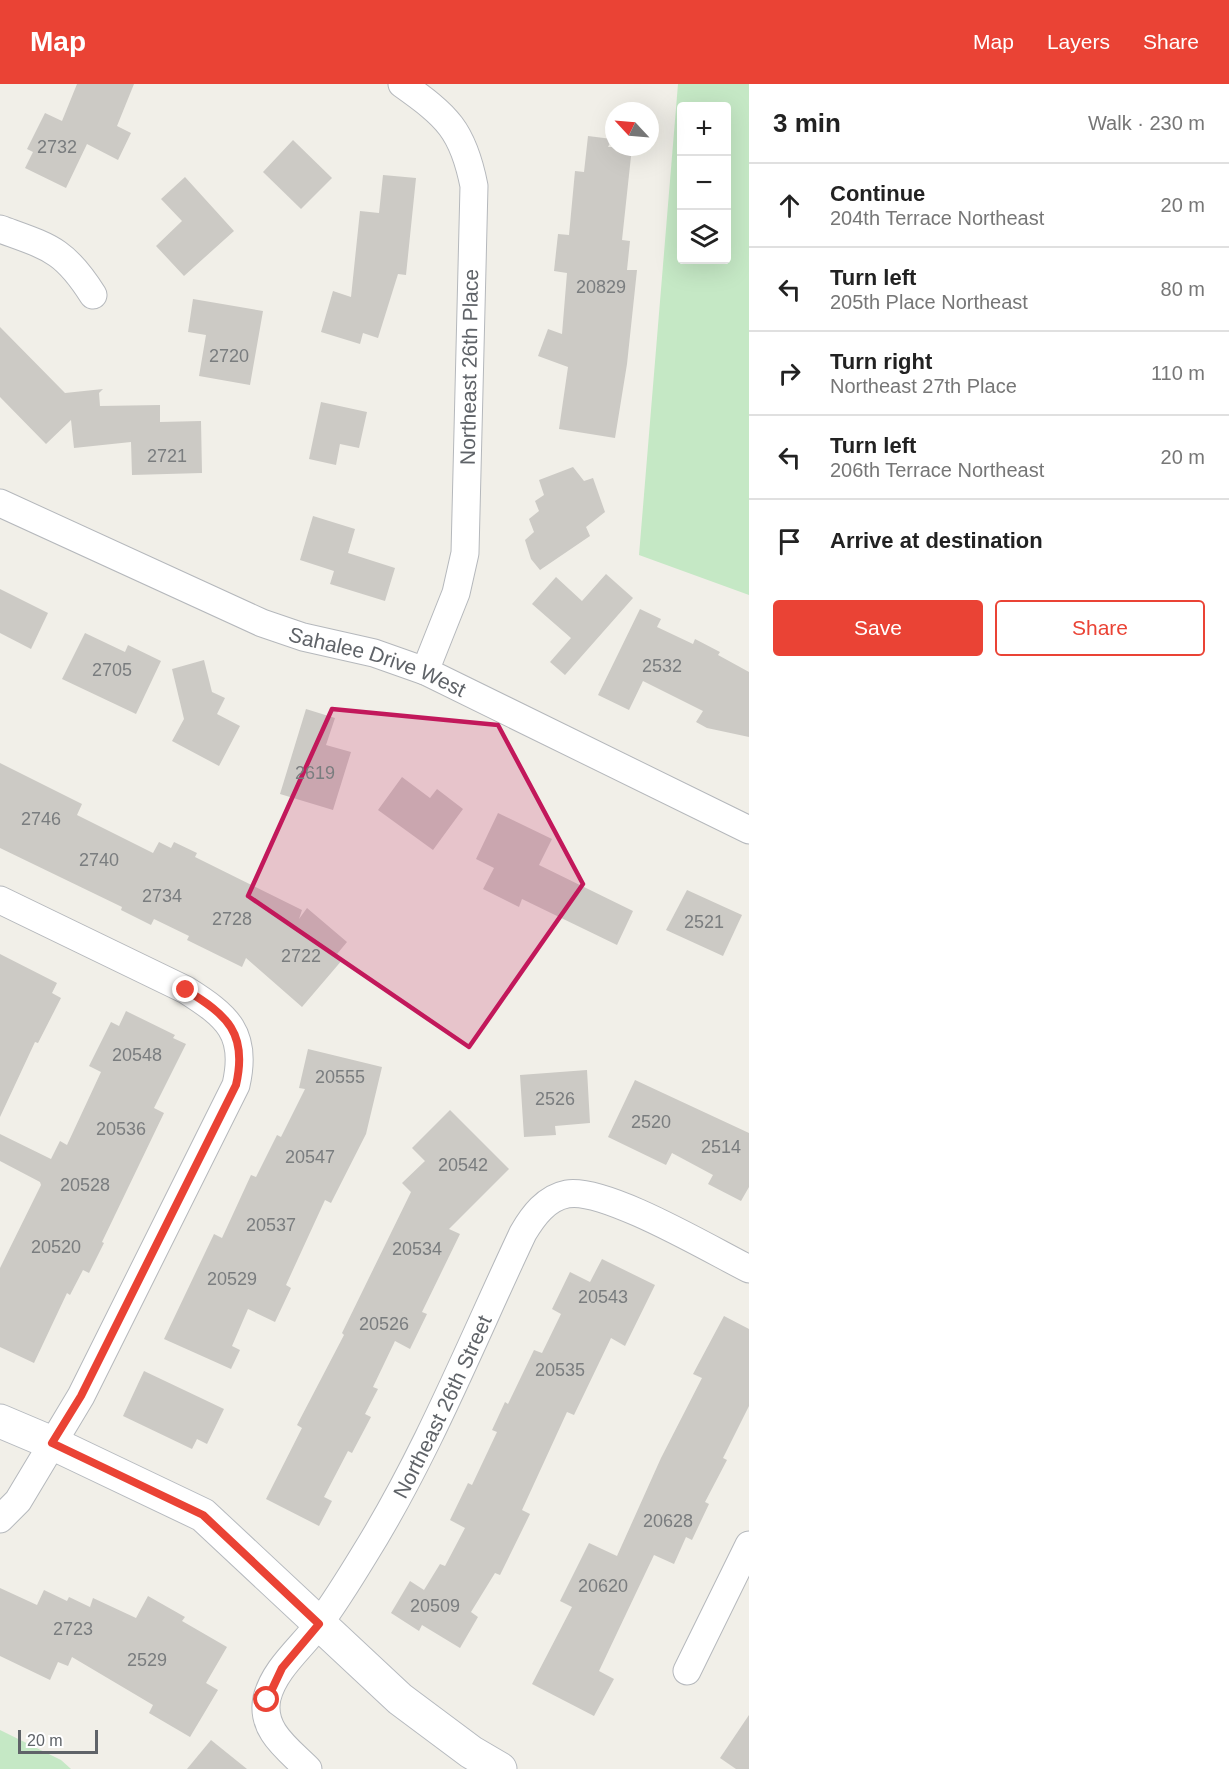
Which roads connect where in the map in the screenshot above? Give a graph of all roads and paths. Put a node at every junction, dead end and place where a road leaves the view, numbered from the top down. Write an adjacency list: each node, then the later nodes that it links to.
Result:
1 (402, 84): 5 (street, Northeast 26th Place)
2 (0, 229): 3 (street)
3 (93, 295)
4 (0, 503): 5 (street, Sahalee Drive West)
5 (425, 671): 6 (street, Sahalee Drive West)
6 (749, 830)
7 (0, 900): 10 (street)
8 (749, 1269): 13 (street, Northeast 26th Street)
9 (0, 1421): 10 (street)
10 (52, 1443): 11 (street); 13 (street)
11 (0, 1519)
12 (749, 1545): 14 (street)
13 (319, 1624): 15 (street, Northeast 26th Street); 16 (street)
14 (687, 1671)
15 (308, 1769)
16 (500, 1769)

